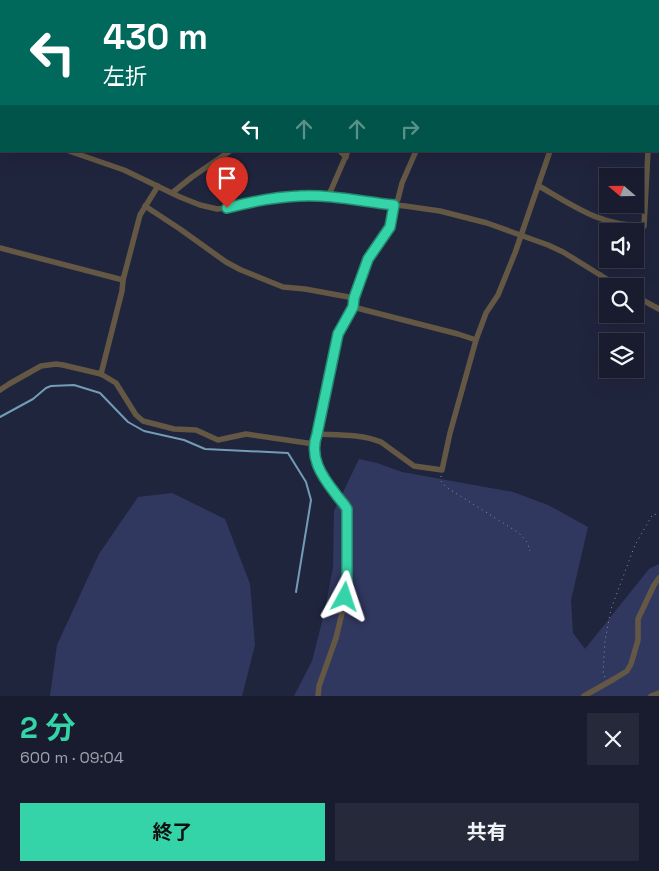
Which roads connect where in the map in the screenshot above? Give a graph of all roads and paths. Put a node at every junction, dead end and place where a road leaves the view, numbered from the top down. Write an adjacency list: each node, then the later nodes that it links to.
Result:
1 (72, 152): 7 (street)
2 (229, 152): 9 (street)
3 (416, 152): 11 (street)
4 (550, 152): 8 (street)
5 (648, 152): 8 (street)
6 (347, 154): 10 (street)
7 (158, 186): 9 (street); 12 (street)
8 (539, 186): 13 (street)
9 (172, 193): 10 (street)
10 (328, 197): 11 (street)
11 (394, 205): 13 (street); 17 (street)
12 (145, 206): 16 (street); 17 (street)
13 (522, 235): 15 (street); 21 (street)
14 (0, 248): 16 (street)
15 (605, 278)
16 (123, 280): 22 (street)
17 (354, 298): 19 (street)
18 (644, 301): 20 (street)
19 (353, 307): 21 (street); 24 (street)
20 (659, 309)
21 (476, 340): 26 (street)
22 (102, 374): 23 (street); 25 (street)
23 (0, 390)
24 (317, 434): 25 (street); 26 (street)
25 (314, 444): 32 (street)
26 (442, 470): 28 (path)
27 (659, 514): 30 (path)
28 (530, 551)
29 (659, 578): 30 (street)
30 (608, 683): 33 (street)
31 (659, 693): 34 (street)
32 (318, 696)
33 (584, 696)
34 (651, 696)

